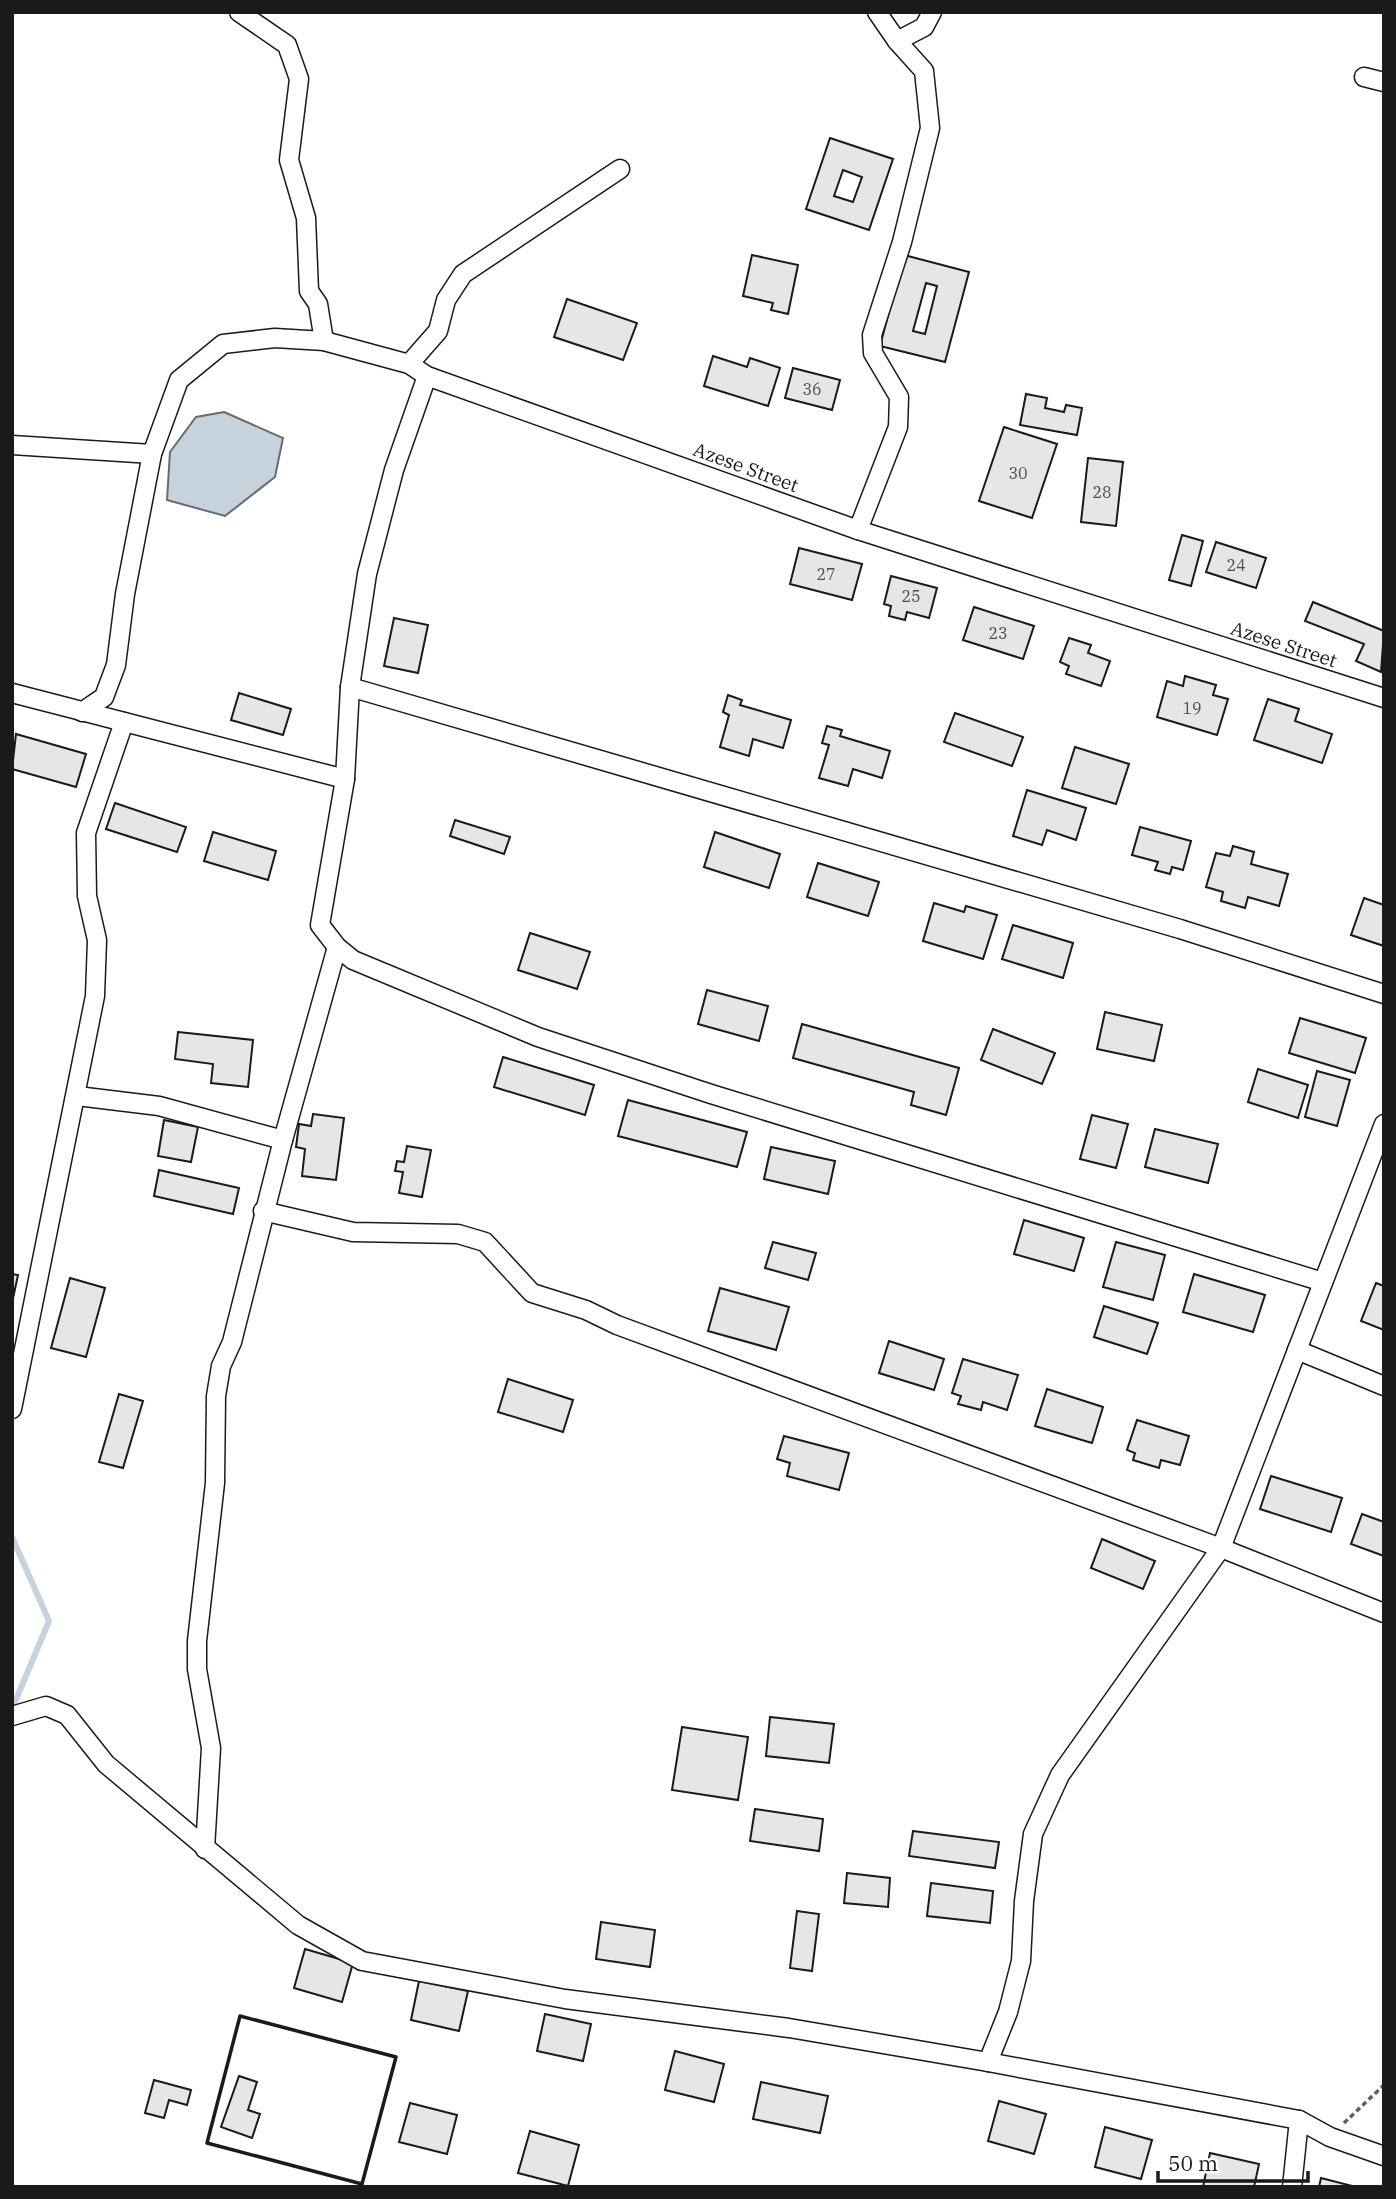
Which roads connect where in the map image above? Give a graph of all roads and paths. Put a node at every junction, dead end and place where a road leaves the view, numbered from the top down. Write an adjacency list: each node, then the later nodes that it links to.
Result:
1 (877, 12): 4 (street)
2 (932, 12): 4 (street)
3 (237, 13): 8 (street)
4 (897, 41): 13 (street)
5 (1364, 77): 6 (street)
6 (1384, 82)
7 (620, 169): 9 (street)
8 (324, 341): 9 (street, Azese Street); 12 (street, Azese Street)
9 (409, 364): 10 (street, Azese Street)
10 (427, 376): 13 (street, Azese Street); 14 (street)
11 (12, 445): 12 (street)
12 (152, 454): 17 (street, Azese Street)
13 (858, 530): 16 (street, Azese Street)
14 (350, 687): 19 (street); 21 (street)
15 (12, 693): 17 (street)
16 (1384, 698)
17 (82, 712): 18 (street)
18 (124, 722): 19 (street); 22 (street)
19 (345, 779): 20 (street)
20 (337, 947): 24 (street); 26 (street)
21 (1384, 994)
22 (77, 1096): 24 (street); 29 (street)
23 (1384, 1124): 26 (street)
24 (283, 1140): 25 (street)
25 (263, 1211): 30 (street); 33 (street)
26 (1323, 1282): 27 (street)
27 (1297, 1350): 28 (street); 30 (street)
28 (1384, 1386)
29 (12, 1409)
30 (1221, 1548): 31 (street); 34 (street)
31 (1384, 1614)
32 (12, 1716): 33 (street)
33 (205, 1849): 34 (street)
34 (988, 2062): 36 (street)
35 (1384, 2085): 37 (path)
36 (1299, 2120): 37 (street); 39 (street)
37 (1330, 2137): 38 (street)
38 (1384, 2156)
39 (1292, 2187)

